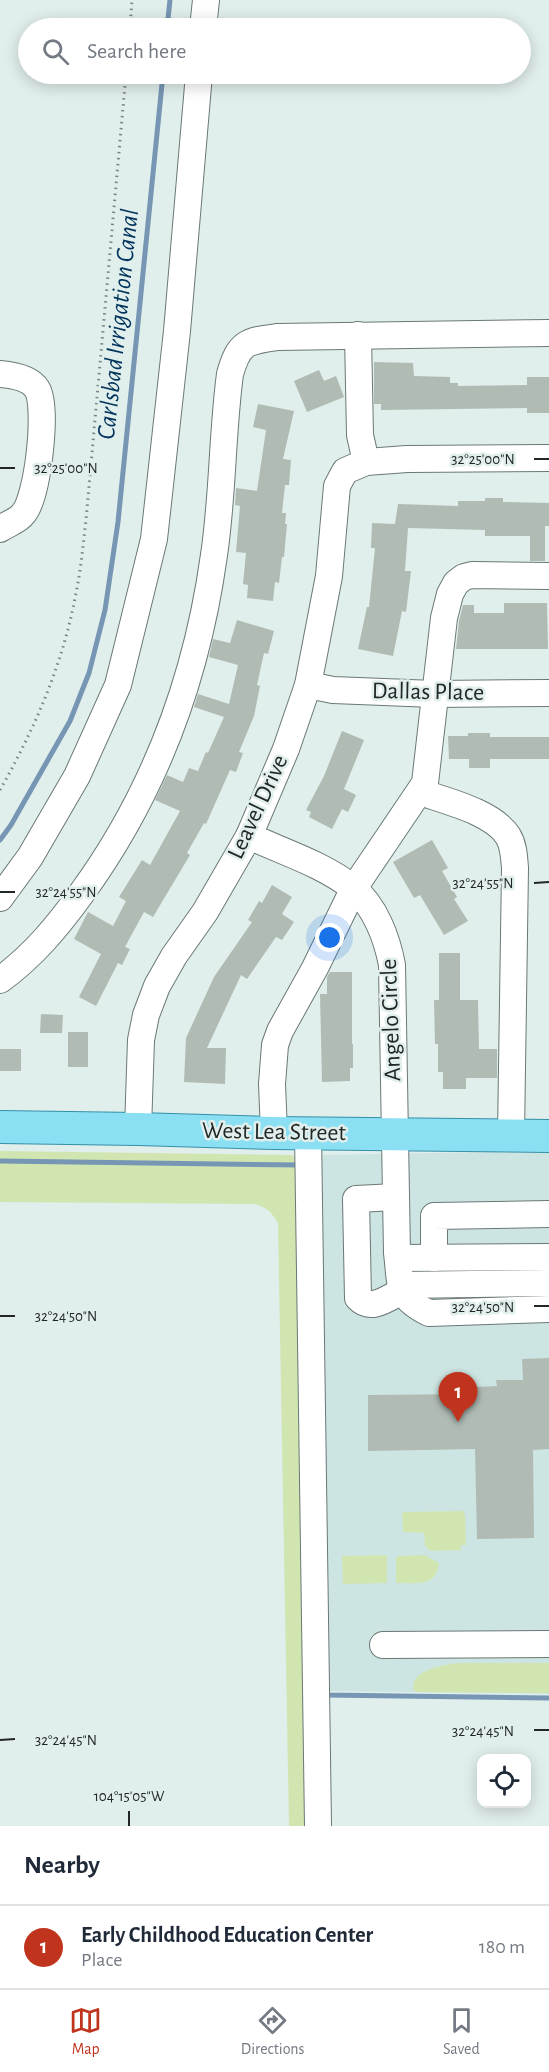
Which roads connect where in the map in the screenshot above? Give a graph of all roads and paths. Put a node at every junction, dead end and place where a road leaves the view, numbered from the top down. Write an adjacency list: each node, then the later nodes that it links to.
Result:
1 (132, 0): 3 (path)
2 (206, 0): 4 (street)
3 (131, 18)
4 (204, 18)
5 (125, 84): 17 (path)
6 (198, 84): 21 (street)
7 (549, 333): 8 (street)
8 (358, 336): 11 (street); 22 (street)
9 (0, 374): 12 (street)
10 (549, 458): 11 (street)
11 (355, 466): 14 (street, Leavel Drive)
12 (0, 529)
13 (549, 576): 16 (street)
14 (308, 685): 16 (street, Dallas Place); 19 (street, Leavel Drive)
15 (549, 693): 16 (street, Dallas Place)
16 (435, 694): 18 (street)
17 (0, 790)
18 (420, 792): 20 (street); 28 (street)
19 (249, 836): 20 (street, Angelo Circle); 24 (street, Leavel Drive)
20 (354, 888): 25 (street); 27 (street, Angelo Circle)
21 (0, 898)
22 (0, 980)
23 (0, 1127): 24 (main road, West Lea Street)
24 (138, 1129): 25 (main road, West Lea Street)
25 (274, 1133): 26 (main road, West Lea Street)
26 (308, 1133): 27 (main road, West Lea Street); 40 (street)
27 (394, 1134): 28 (main road, West Lea Street); 30 (street, Angelo Circle)
28 (511, 1135): 29 (main road, West Lea Street)
29 (549, 1136)
30 (396, 1197): 35 (street, Angelo Circle); 35 (street)
31 (549, 1214): 33 (street)
32 (549, 1257): 33 (street)
33 (434, 1258): 35 (street)
34 (549, 1270): 35 (street)
35 (400, 1276): 36 (street); 37 (street)
36 (549, 1283)
37 (549, 1309)
38 (549, 1644): 39 (street)
39 (383, 1645)
40 (318, 1826)

